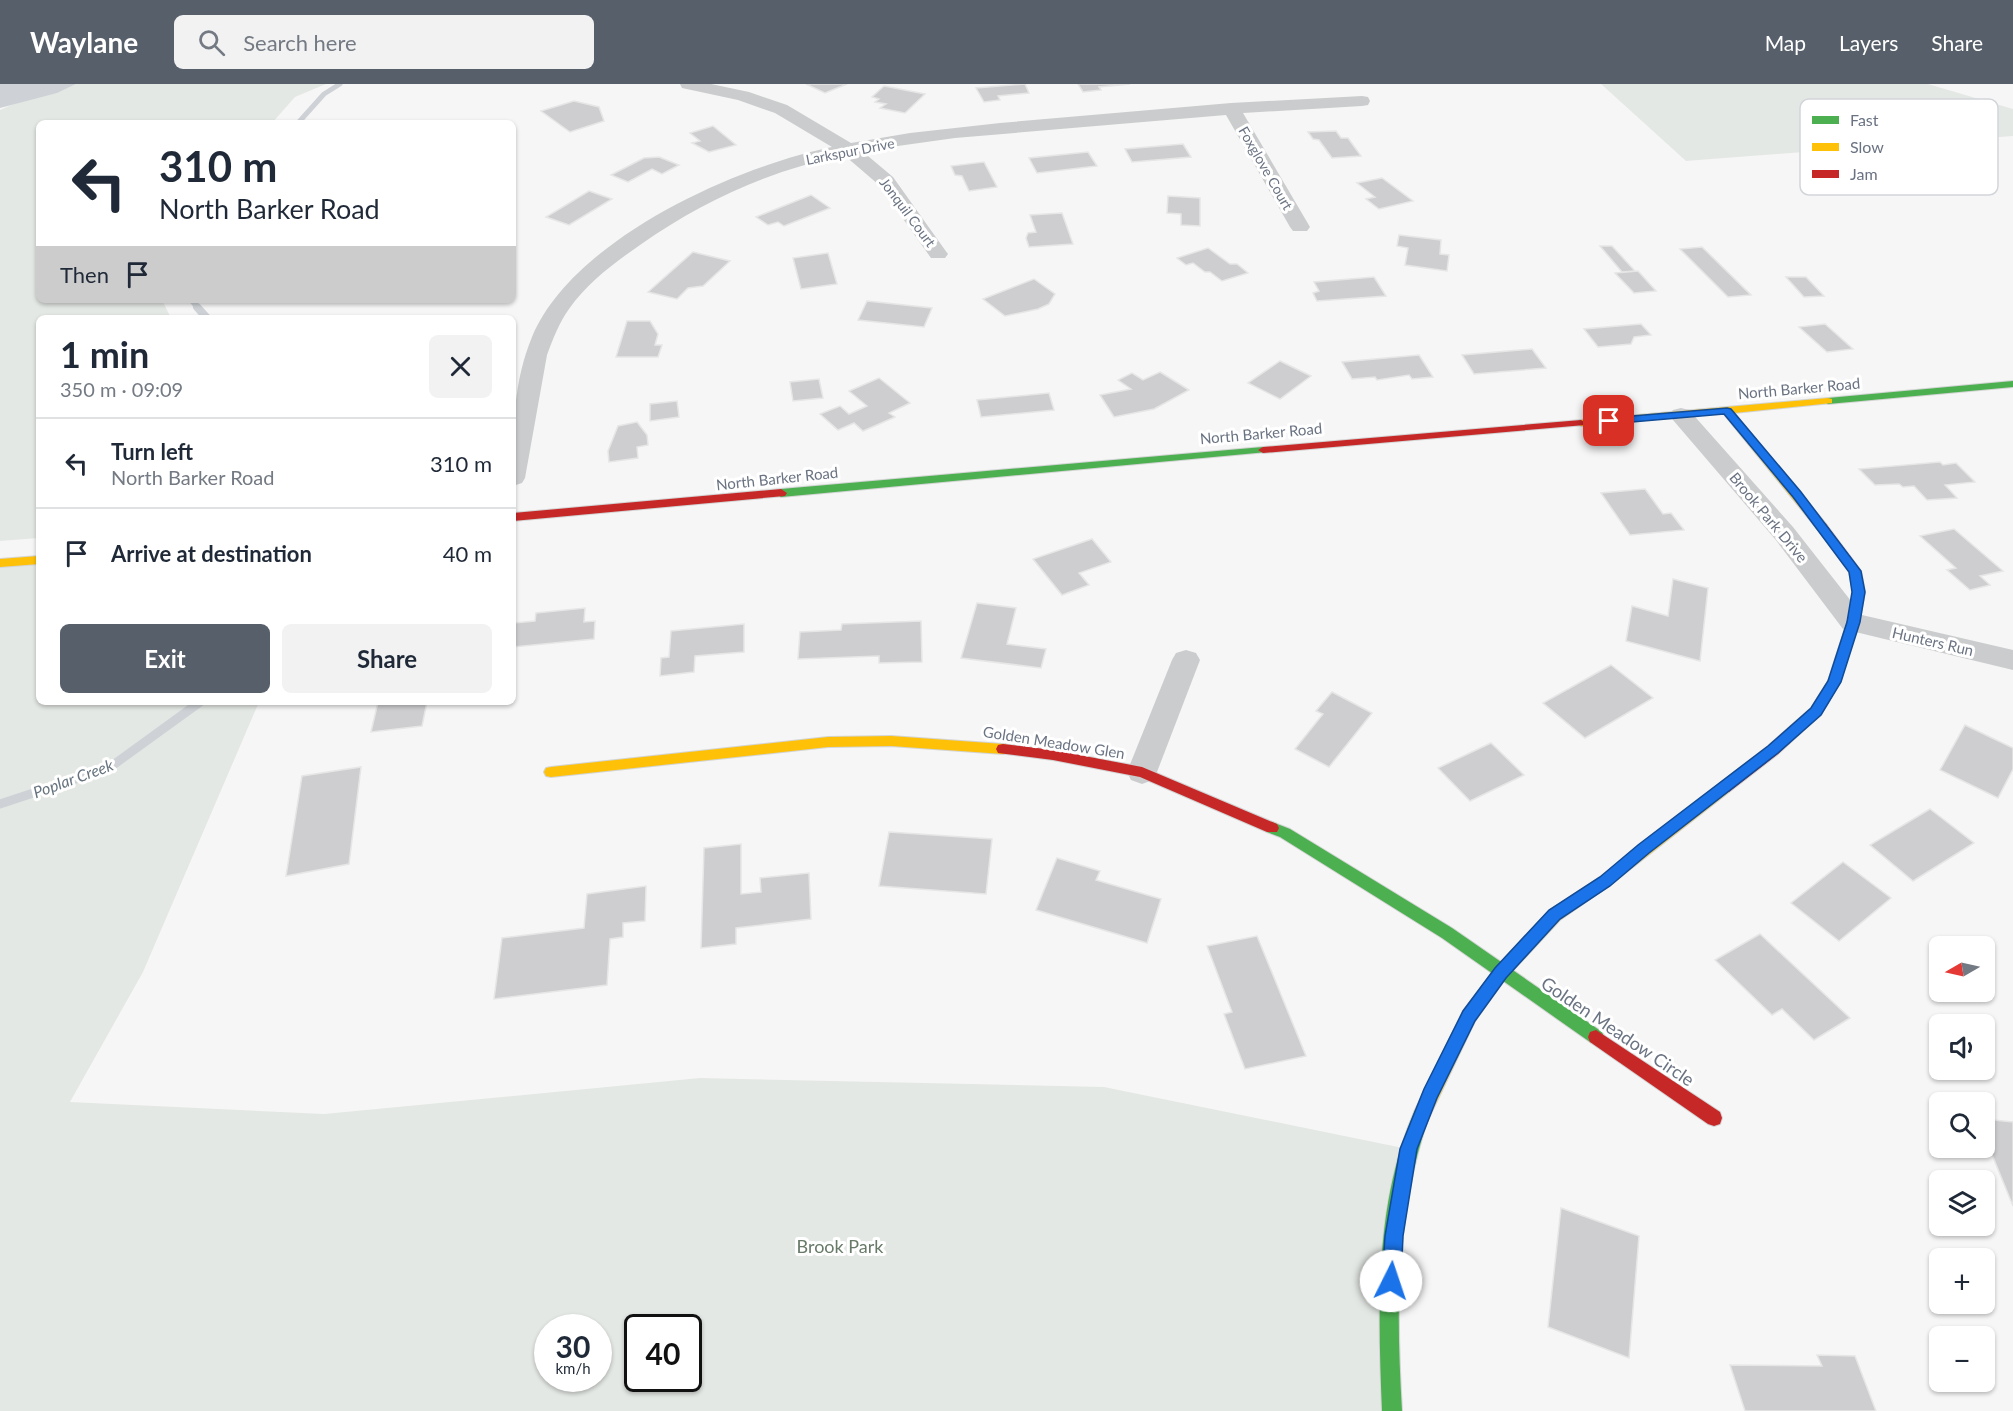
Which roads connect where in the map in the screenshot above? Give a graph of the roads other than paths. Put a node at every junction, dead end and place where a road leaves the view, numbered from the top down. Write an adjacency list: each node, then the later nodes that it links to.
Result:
1 (687, 84): 4 (street, Jonquil Court)
2 (1362, 100): 3 (street, Larkspur Drive)
3 (1231, 108): 4 (street, Larkspur Drive); 5 (street, Foxglove Court)
4 (848, 149): 6 (street, Jonquil Court); 10 (street, Larkspur Drive)
5 (1300, 227)
6 (938, 254)
7 (2013, 384): 8 (street, North Barker Road)
8 (1727, 411): 9 (street, North Barker Road); 14 (street)
9 (1681, 415): 11 (street, North Barker Road); 14 (street, Brook Park Drive)
10 (516, 463)
11 (516, 518)
12 (36, 560): 13 (street)
13 (0, 563)
14 (1853, 622): 16 (street, Hunters Run); 19 (street)
15 (1186, 660): 18 (street)
16 (2013, 660)
17 (551, 772): 18 (street, Golden Meadow Glen)
18 (1142, 772): 19 (street, Golden Meadow Glen)
19 (1501, 973): 20 (street, Golden Meadow Circle); 21 (street)
20 (1714, 1118)
21 (1392, 1411)

